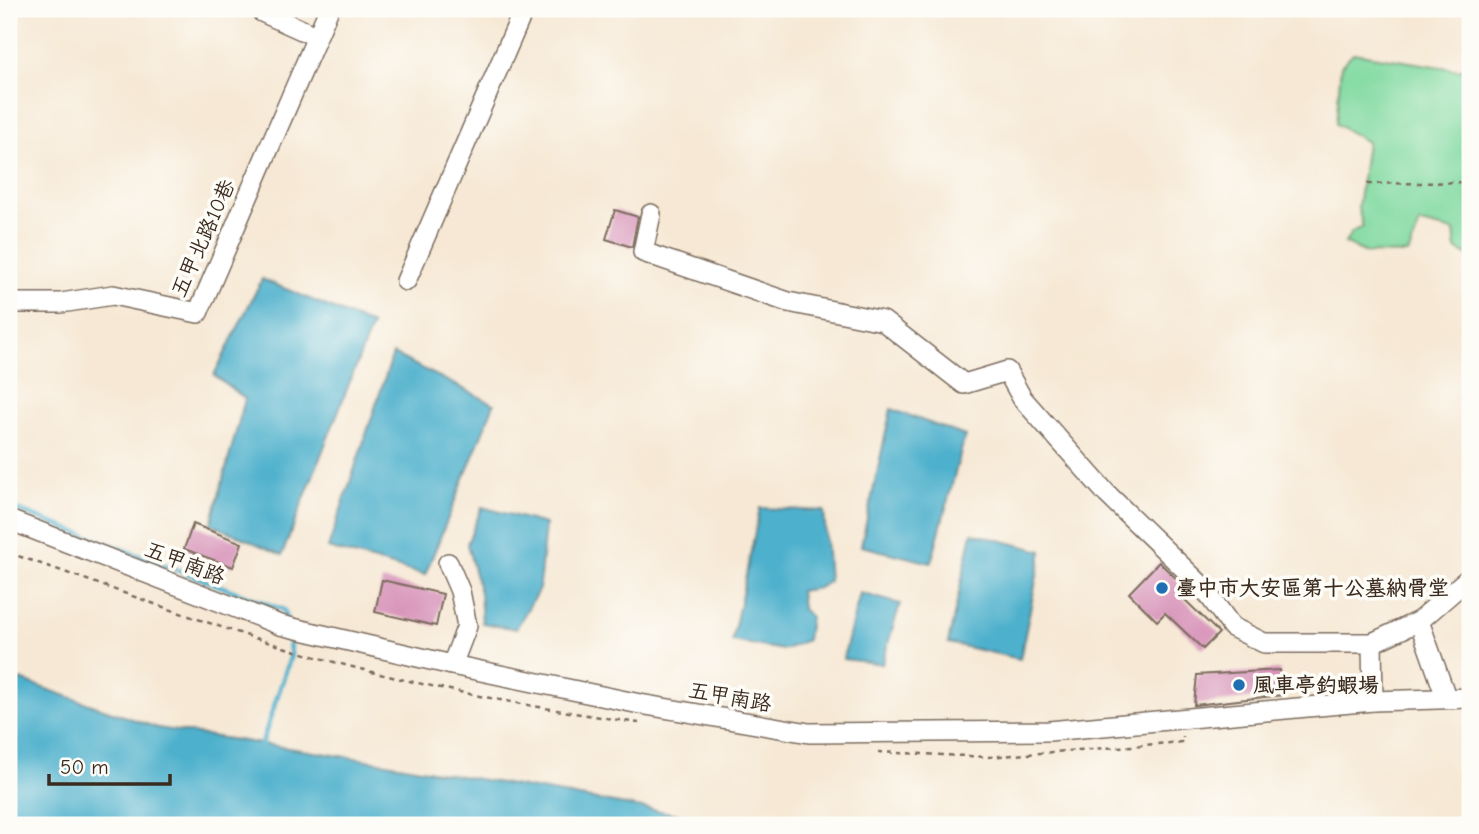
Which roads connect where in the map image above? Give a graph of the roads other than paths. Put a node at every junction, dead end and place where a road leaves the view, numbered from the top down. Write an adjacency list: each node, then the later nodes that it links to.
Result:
1 (329, 9): 4 (street, 五甲北路10巷)
2 (524, 9): 6 (street)
3 (261, 12): 4 (street)
4 (315, 36): 7 (street, 五甲北路10巷)
5 (651, 214): 12 (street)
6 (406, 281)
7 (9, 303)
8 (9, 520): 13 (street, 五甲南路)
9 (448, 563): 13 (street)
10 (1470, 577): 11 (street)
11 (1419, 621): 12 (street); 14 (street)
12 (1372, 643): 16 (street)
13 (452, 666): 16 (street, 五甲南路)
14 (1446, 698): 15 (street, 五甲南路); 16 (street, 五甲南路)
15 (1470, 698)
16 (1373, 701)

